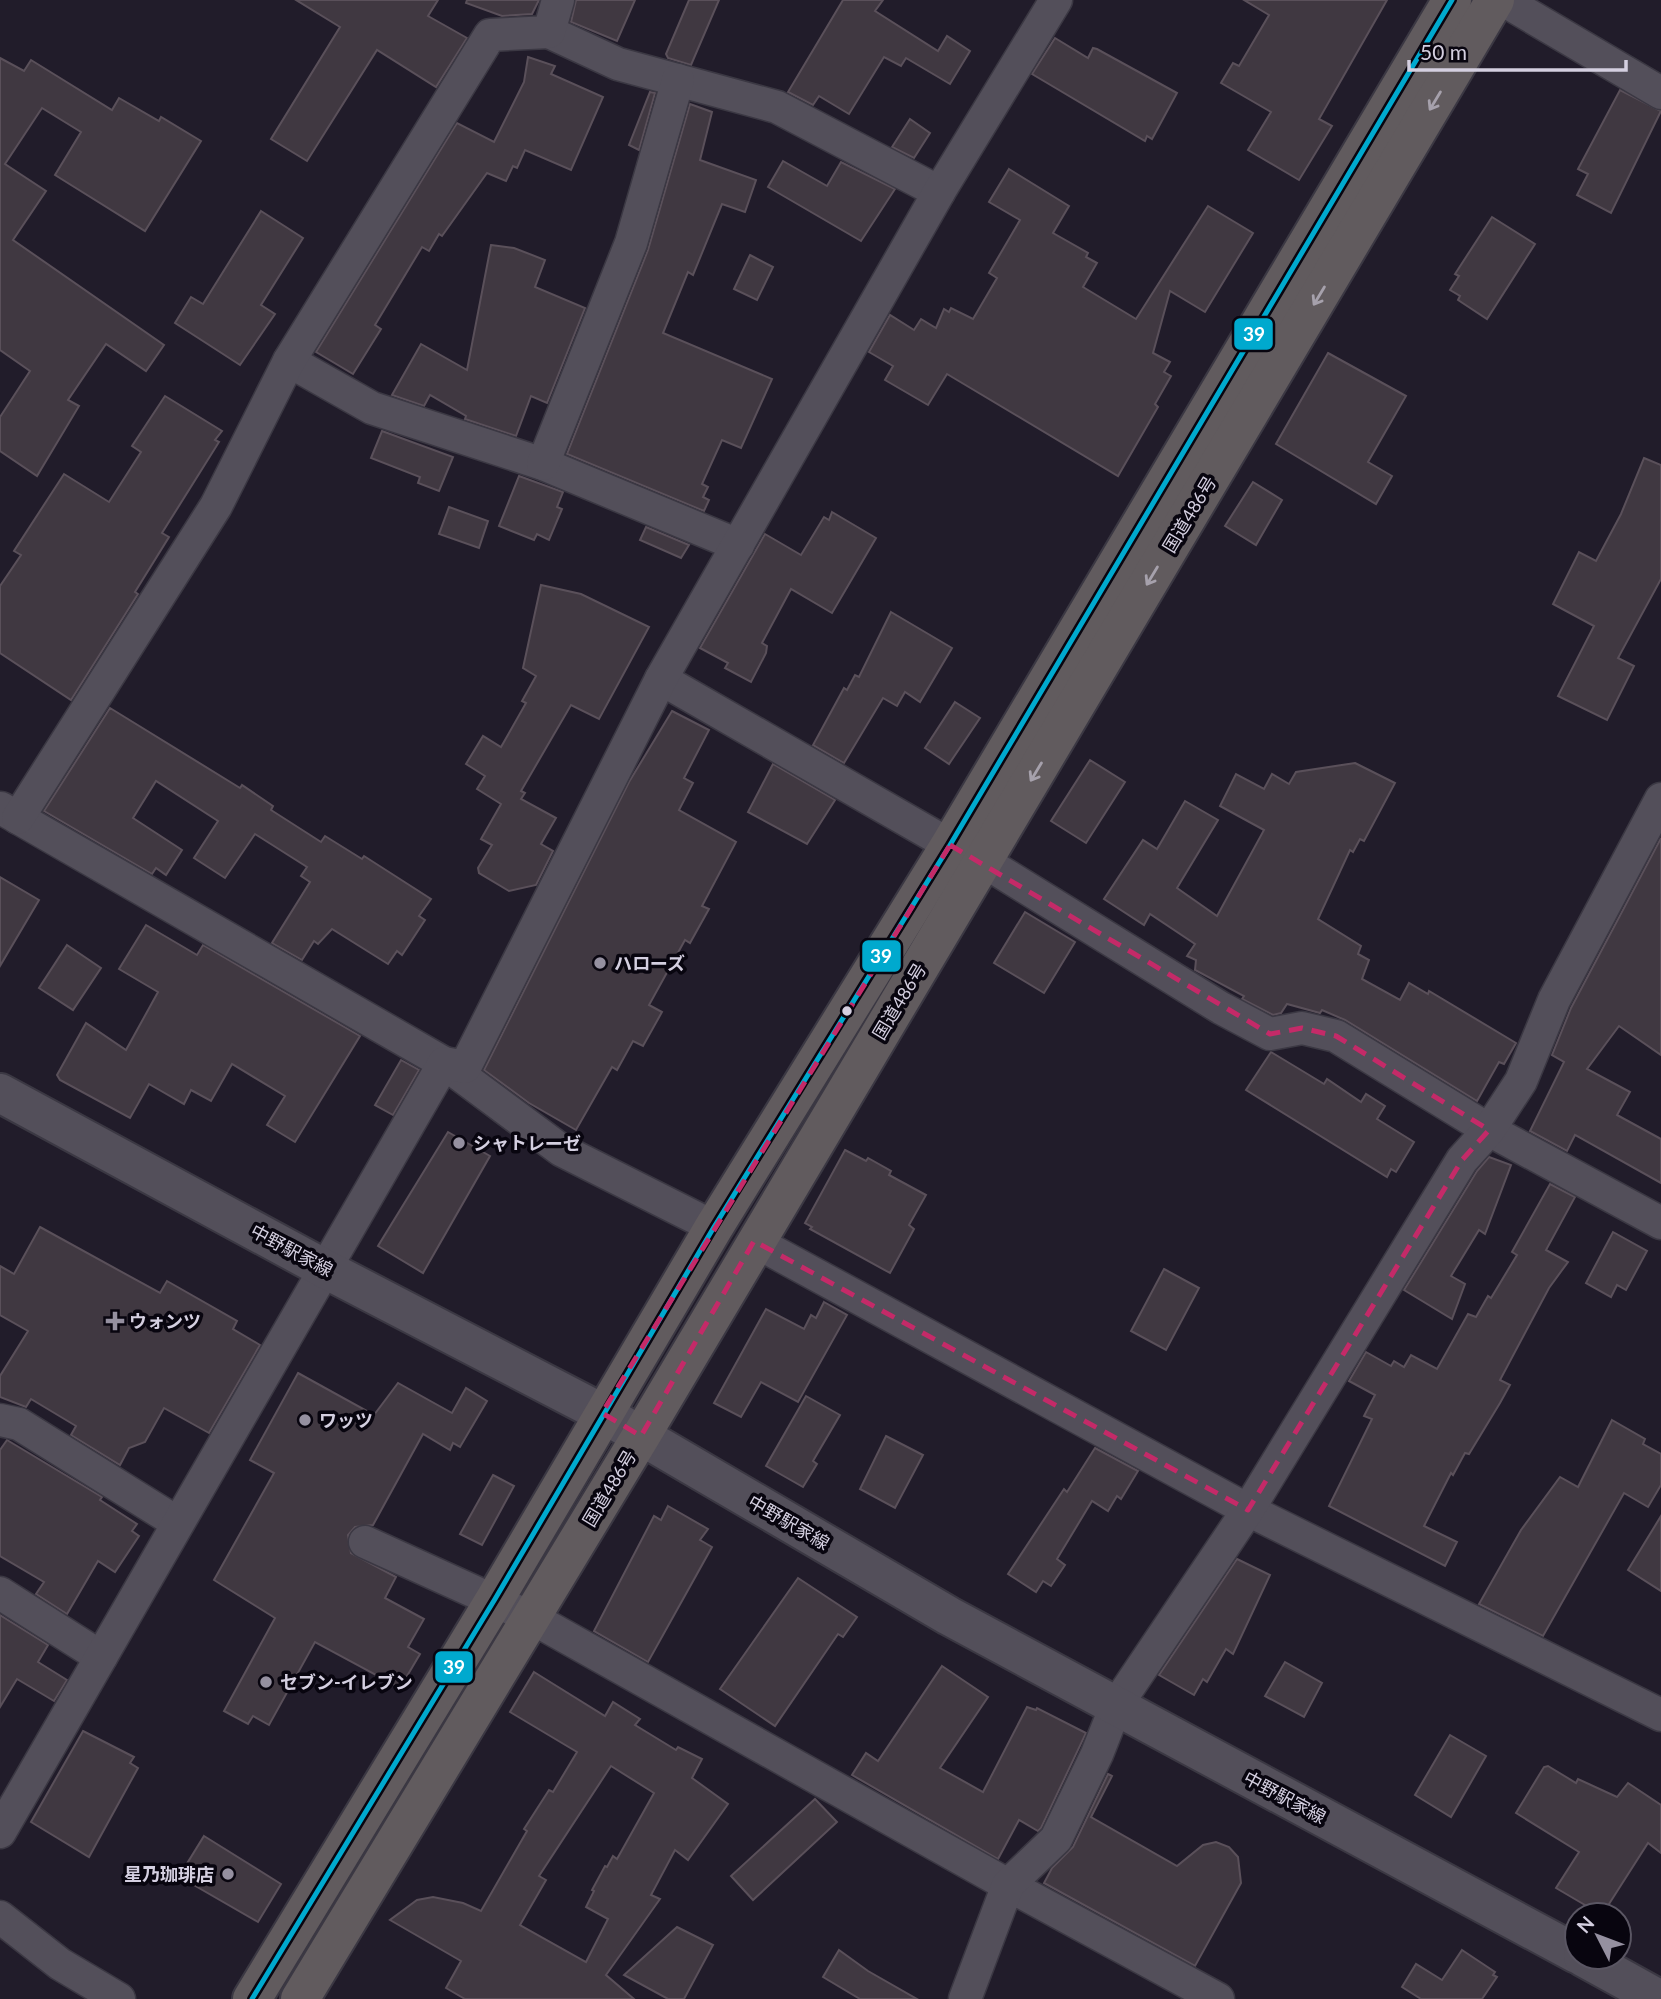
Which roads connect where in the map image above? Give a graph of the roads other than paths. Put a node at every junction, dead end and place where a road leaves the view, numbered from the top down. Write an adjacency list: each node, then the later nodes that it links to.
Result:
1 (558, 0): 6 (street)
2 (1056, 0): 9 (street)
3 (1452, 0): 16 (highway, 国道486号)
4 (1495, 0): 16 (highway, 国道486号, one-way to 16)
5 (1503, 0): 8 (street)
6 (550, 32): 7 (street); 10 (street)
7 (678, 80): 9 (street); 11 (street)
8 (1661, 93)
9 (939, 192): 12 (street)
10 (289, 361): 11 (street); 15 (street)
11 (543, 464): 12 (street)
12 (738, 545): 13 (street)
13 (662, 679): 16 (street); 17 (street)
14 (1661, 799): 19 (street)
15 (9, 813): 17 (street)
16 (967, 853): 19 (street); 21 (highway, 国道486号); 22 (highway, 国道486号)
17 (444, 1063): 21 (street); 23 (street)
18 (0, 1093): 23 (main road, 中野駅家線)
19 (1489, 1130): 20 (street); 27 (street)
20 (1661, 1223)
21 (714, 1227): 24 (highway, 国道486号)
22 (754, 1241): 26 (highway, 国道486号); 27 (street)
23 (327, 1270): 24 (main road, 中野駅家線); 28 (street)
24 (602, 1413): 26 (main road, 中野駅家線); 31 (highway, 国道486号)
25 (0, 1420): 28 (street)
26 (641, 1436): 32 (highway, 国道486号); 34 (main road, 中野駅家線)
27 (1248, 1510): 34 (street); 35 (street)
28 (178, 1523): 33 (street)
29 (365, 1542): 31 (street)
30 (0, 1593): 33 (street)
31 (495, 1599): 32 (street); 42 (highway, 国道486号)
32 (532, 1618): 37 (street); 43 (highway, 国道486号)
33 (101, 1657): 36 (street)
34 (1116, 1706): 37 (street); 39 (main road, 中野駅家線)
35 (1661, 1715)
36 (0, 1832)
37 (1009, 1885): 44 (street); 45 (street)
38 (0, 1917): 41 (street)
39 (1563, 1946)
40 (1608, 1971): 46 (main road)
41 (120, 1999)
42 (252, 1999)
43 (300, 1999)
44 (965, 1999)
45 (1219, 1999)
46 (1659, 1999)

